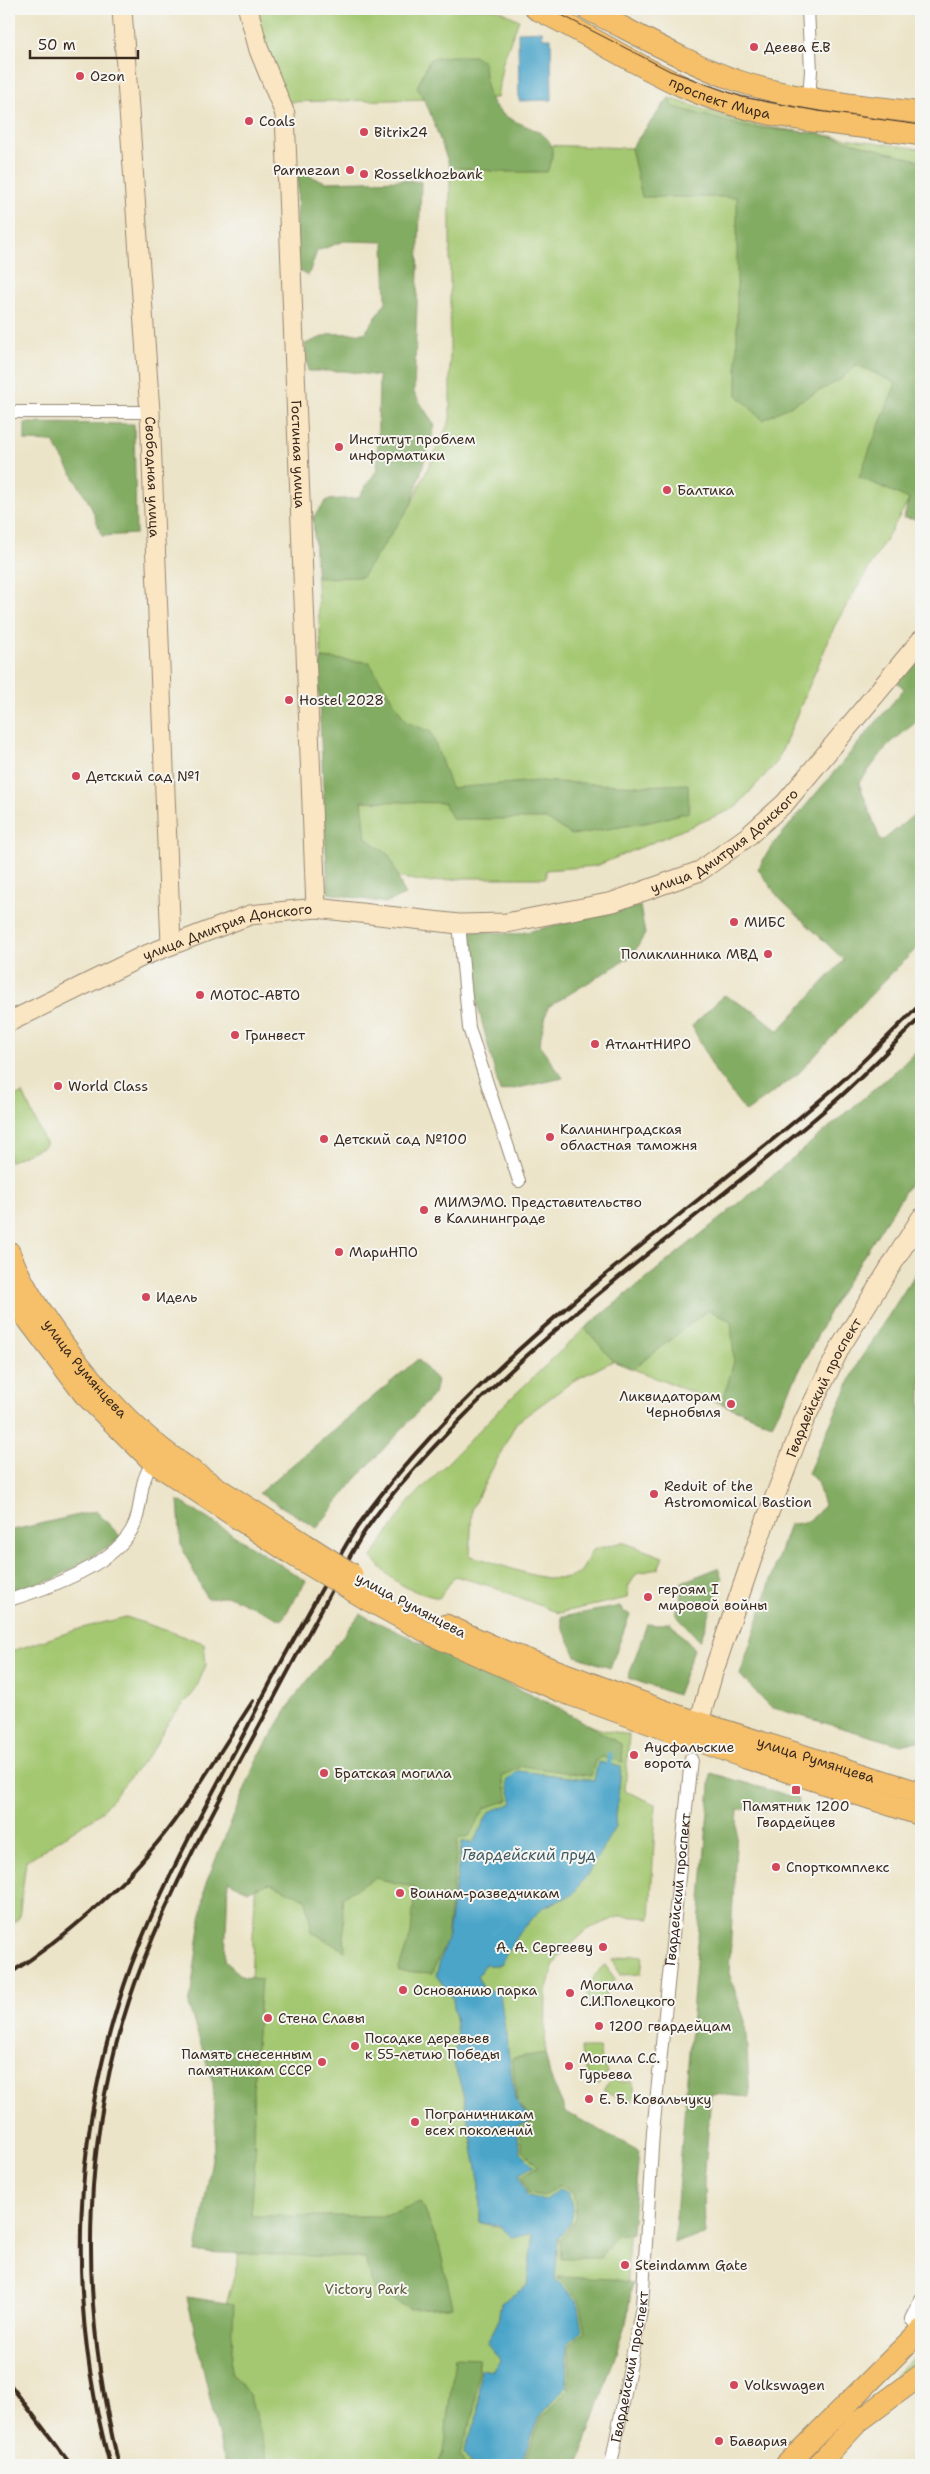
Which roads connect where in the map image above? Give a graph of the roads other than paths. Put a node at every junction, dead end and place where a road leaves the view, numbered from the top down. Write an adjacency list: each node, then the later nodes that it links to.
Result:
1 (122, 9): 10 (street, Свободная улица)
2 (248, 9): 12 (street, Гостиная улица)
3 (536, 9): 8 (main road, проспект Мира)
4 (587, 9): 6 (main road, проспект Мира)
5 (808, 9): 6 (street)
6 (809, 98): 7 (main road, проспект Мира)
7 (921, 112)
8 (921, 135)
9 (9, 412): 10 (street)
10 (150, 412): 14 (street, Свободная улица)
11 (921, 640): 13 (street, улица Дмитрия Донского)
12 (316, 908): 13 (street, улица Дмитрия Донского); 14 (street, улица Дмитрия Донского)
13 (459, 924): 16 (street)
14 (171, 945): 15 (street, улица Дмитрия Донского)
15 (9, 1022)
16 (519, 1181)
17 (921, 1218): 23 (street, Гвардейский проспект)
18 (9, 1252): 21 (main road, улица Румянцева)
19 (9, 1288): 20 (main road, улица Румянцева)
20 (153, 1462): 21 (main road, улица Румянцева); 22 (street)
21 (300, 1551): 23 (main road, улица Румянцева, bridge)
22 (9, 1600)
23 (694, 1740): 24 (main road, улица Румянцева); 25 (main road, улица Румянцева); 29 (street, Гвардейский проспект)
24 (921, 1793)
25 (921, 1815)
26 (921, 2299): 27 (street)
27 (921, 2330): 30 (main road)
28 (921, 2375): 31 (main road)
29 (611, 2465)
30 (786, 2465)
31 (818, 2465)

